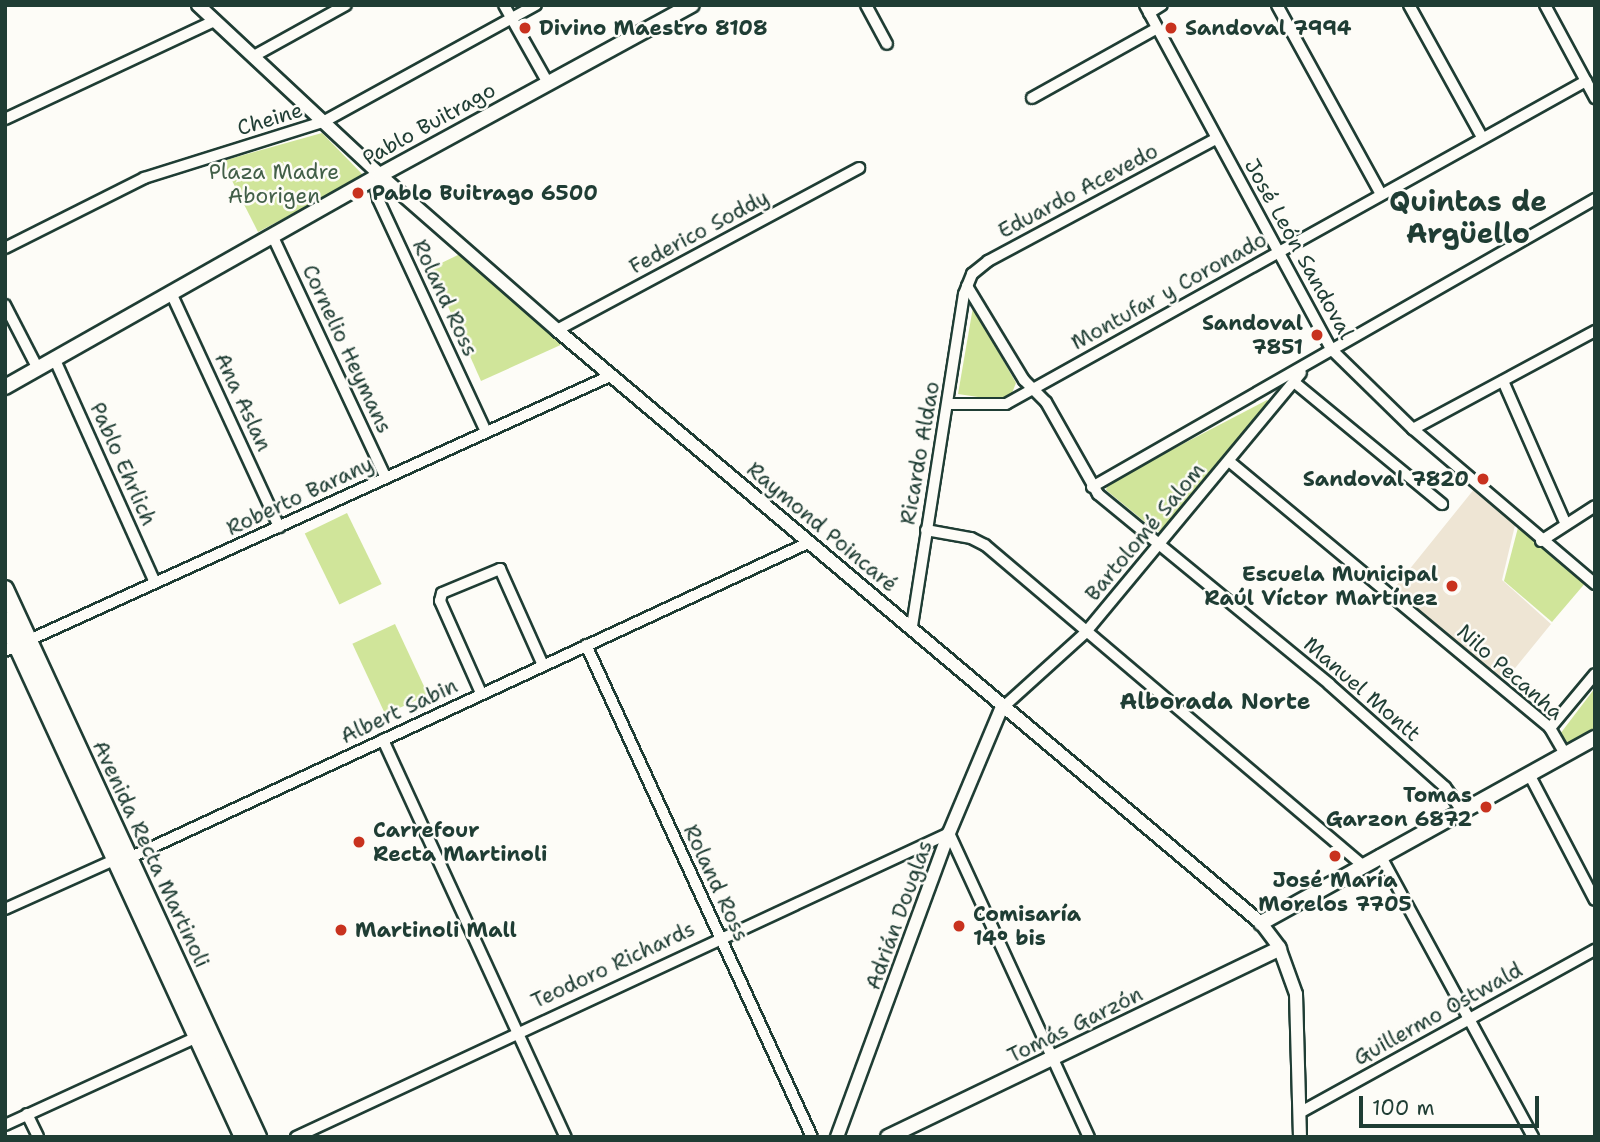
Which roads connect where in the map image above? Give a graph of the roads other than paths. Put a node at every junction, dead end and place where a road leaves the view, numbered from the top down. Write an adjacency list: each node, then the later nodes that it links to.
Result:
1 (198, 5): 13 (street, Raymond Poincaré)
2 (346, 5): 16 (street)
3 (504, 5): 12 (street)
4 (537, 5): 12 (street, Cheine)
5 (692, 5): 18 (main road, Pablo Buitrago)
6 (866, 5): 15 (street)
7 (1162, 5): 11 (street)
8 (1277, 5): 27 (street)
9 (1409, 5): 23 (street)
10 (1548, 6): 17 (street)
11 (1147, 9): 14 (street, José León Sandoval)
12 (512, 19): 18 (street); 22 (street, Cheine)
13 (214, 21): 16 (street, Raymond Poincaré); 21 (street)
14 (1157, 28): 19 (street); 24 (street, José León Sandoval)
15 (887, 44)
16 (254, 56): 22 (street, Raymond Poincaré)
17 (1586, 81): 20 (street); 23 (street, Montufar y Coronado)
18 (548, 83): 26 (main road, Pablo Buitrago)
19 (1032, 98)
20 (1595, 98)
21 (5, 119)
22 (323, 122): 26 (street, Raymond Poincaré); 30 (street, Cheine)
23 (1482, 137): 27 (street, Montufar y Coronado)
24 (1216, 139): 31 (street, José León Sandoval); 32 (street, Eduardo Acevedo)
25 (859, 168): 35 (street, Federico Soddy)
26 (377, 176): 29 (main road, Pablo Buitrago); 35 (street, Raymond Poincaré); 48 (street, Roland Ross)
27 (1381, 194): 31 (street, Montufar y Coronado)
28 (1595, 199): 37 (street, Bartolomé Salom)
29 (273, 237): 33 (main road, Pablo Buitrago); 50 (street, Cornelio Heymans)
30 (5, 248)
31 (1279, 252): 37 (street, José León Sandoval); 45 (street, Montufar y Coronado)
32 (967, 286): 45 (street, Manuel Montt); 46 (street, Ricardo Aldao)
33 (171, 293): 38 (main road, Pablo Buitrago); 55 (street, Ana Aslan)
34 (5, 305): 40 (street)
35 (557, 330): 41 (street, Raymond Poincaré)
36 (1595, 331): 42 (street)
37 (1331, 349): 39 (street, Bartolomé Salom); 47 (street, José León Sandoval)
38 (55, 360): 40 (main road, Pablo Buitrago); 60 (street, Pablo Ehrlich)
39 (1305, 367): 43 (street, Bartolomé Salom); 51 (street, Bartolomé Salom)
40 (38, 369): 44 (main road, Pablo Buitrago)
41 (610, 376): 48 (street, Roberto Barany); 58 (street, Raymond Poincaré)
42 (1503, 381): 47 (street); 54 (street)
43 (1294, 382): 49 (street, Bartolomé Salom); 52 (street)
44 (5, 387)
45 (1032, 390): 46 (street, Montufar y Coronado); 51 (street, Manuel Montt)
46 (948, 404): 56 (street, Ricardo Aldao)
47 (1413, 429): 57 (street, José León Sandoval)
48 (486, 432): 50 (street, Roberto Barany)
49 (1230, 462): 59 (street, Bartolomé Salom); 72 (street, Nilo Pecanha)
50 (386, 478): 55 (street, Roberto Barany)
51 (1092, 487): 59 (street, Manuel Montt)
52 (1442, 505)
53 (1595, 506): 54 (street)
54 (1565, 522): 57 (street)
55 (279, 527): 60 (street, Roberto Barany)
56 (926, 530): 64 (street, Ricardo Aldao); 65 (street)
57 (1541, 541): 61 (street, José León Sandoval)
58 (808, 543): 64 (street, Raymond Poincaré); 67 (street, Albert Sabin)
59 (1159, 544): 65 (street, Bartolomé Salom); 77 (street, Manuel Montt)
60 (155, 583): 66 (street, Roberto Barany)
61 (1595, 584)
62 (5, 589): 66 (main road, Avenida Recta Martinoli)
63 (5, 620): 66 (main road, Avenida Recta Martinoli)
64 (912, 626): 71 (street, Raymond Poincaré)
65 (1085, 633): 71 (street, Bartolomé Salom); 81 (street)
66 (17, 645): 80 (main road, Avenida Recta Martinoli)
67 (586, 645): 68 (street, Albert Sabin); 85 (street, Roland Ross)
68 (543, 665): 70 (street, Albert Sabin); 70 (street)
69 (1595, 674): 72 (street)
70 (481, 693): 74 (street, Albert Sabin)
71 (1002, 709): 78 (street, Adrián Douglas); 84 (street, Raymond Poincaré)
72 (1550, 728): 75 (street, Nilo Pecanha)
73 (1595, 738): 75 (main road)
74 (383, 740): 80 (street, Albert Sabin); 89 (street)
75 (1565, 754): 76 (main road)
76 (1529, 774): 77 (main road); 82 (street)
77 (1462, 810): 79 (main road)
78 (949, 833): 85 (street, Teodoro Richards); 91 (street); 101 (street, Adrián Douglas)
79 (1380, 855): 81 (main road); 88 (street)
80 (122, 858): 83 (street, Albert Sabin); 90 (main road, Avenida Recta Martinoli); 97 (main road, Avenida Recta Martinoli)
81 (1362, 865): 84 (main road)
82 (1595, 900)
83 (5, 909)
84 (1261, 923): 86 (street, Raymond Poincaré)
85 (719, 937): 89 (street, Teodoro Richards); 100 (street, Roland Ross)
86 (1279, 949): 91 (main road, Tomás Garzón); 92 (street, Raymond Poincaré)
87 (1595, 950): 88 (street, Guillermo Ostwald)
88 (1469, 1019): 92 (street, Guillermo Ostwald); 105 (street)
89 (517, 1030): 98 (street, Teodoro Richards); 99 (street)
90 (197, 1037): 93 (street); 96 (main road, Avenida Recta Martinoli)
91 (1053, 1059): 102 (main road, Tomás Garzón); 103 (street)
92 (1301, 1112): 104 (street, Raymond Poincaré)
93 (27, 1114): 94 (street); 95 (street)
94 (5, 1125)
95 (38, 1137)
96 (243, 1137)
97 (258, 1137)
98 (296, 1137)
99 (566, 1137)
100 (812, 1137)
101 (837, 1137)
102 (888, 1137)
103 (1088, 1137)
104 (1300, 1137)
105 (1533, 1137)

